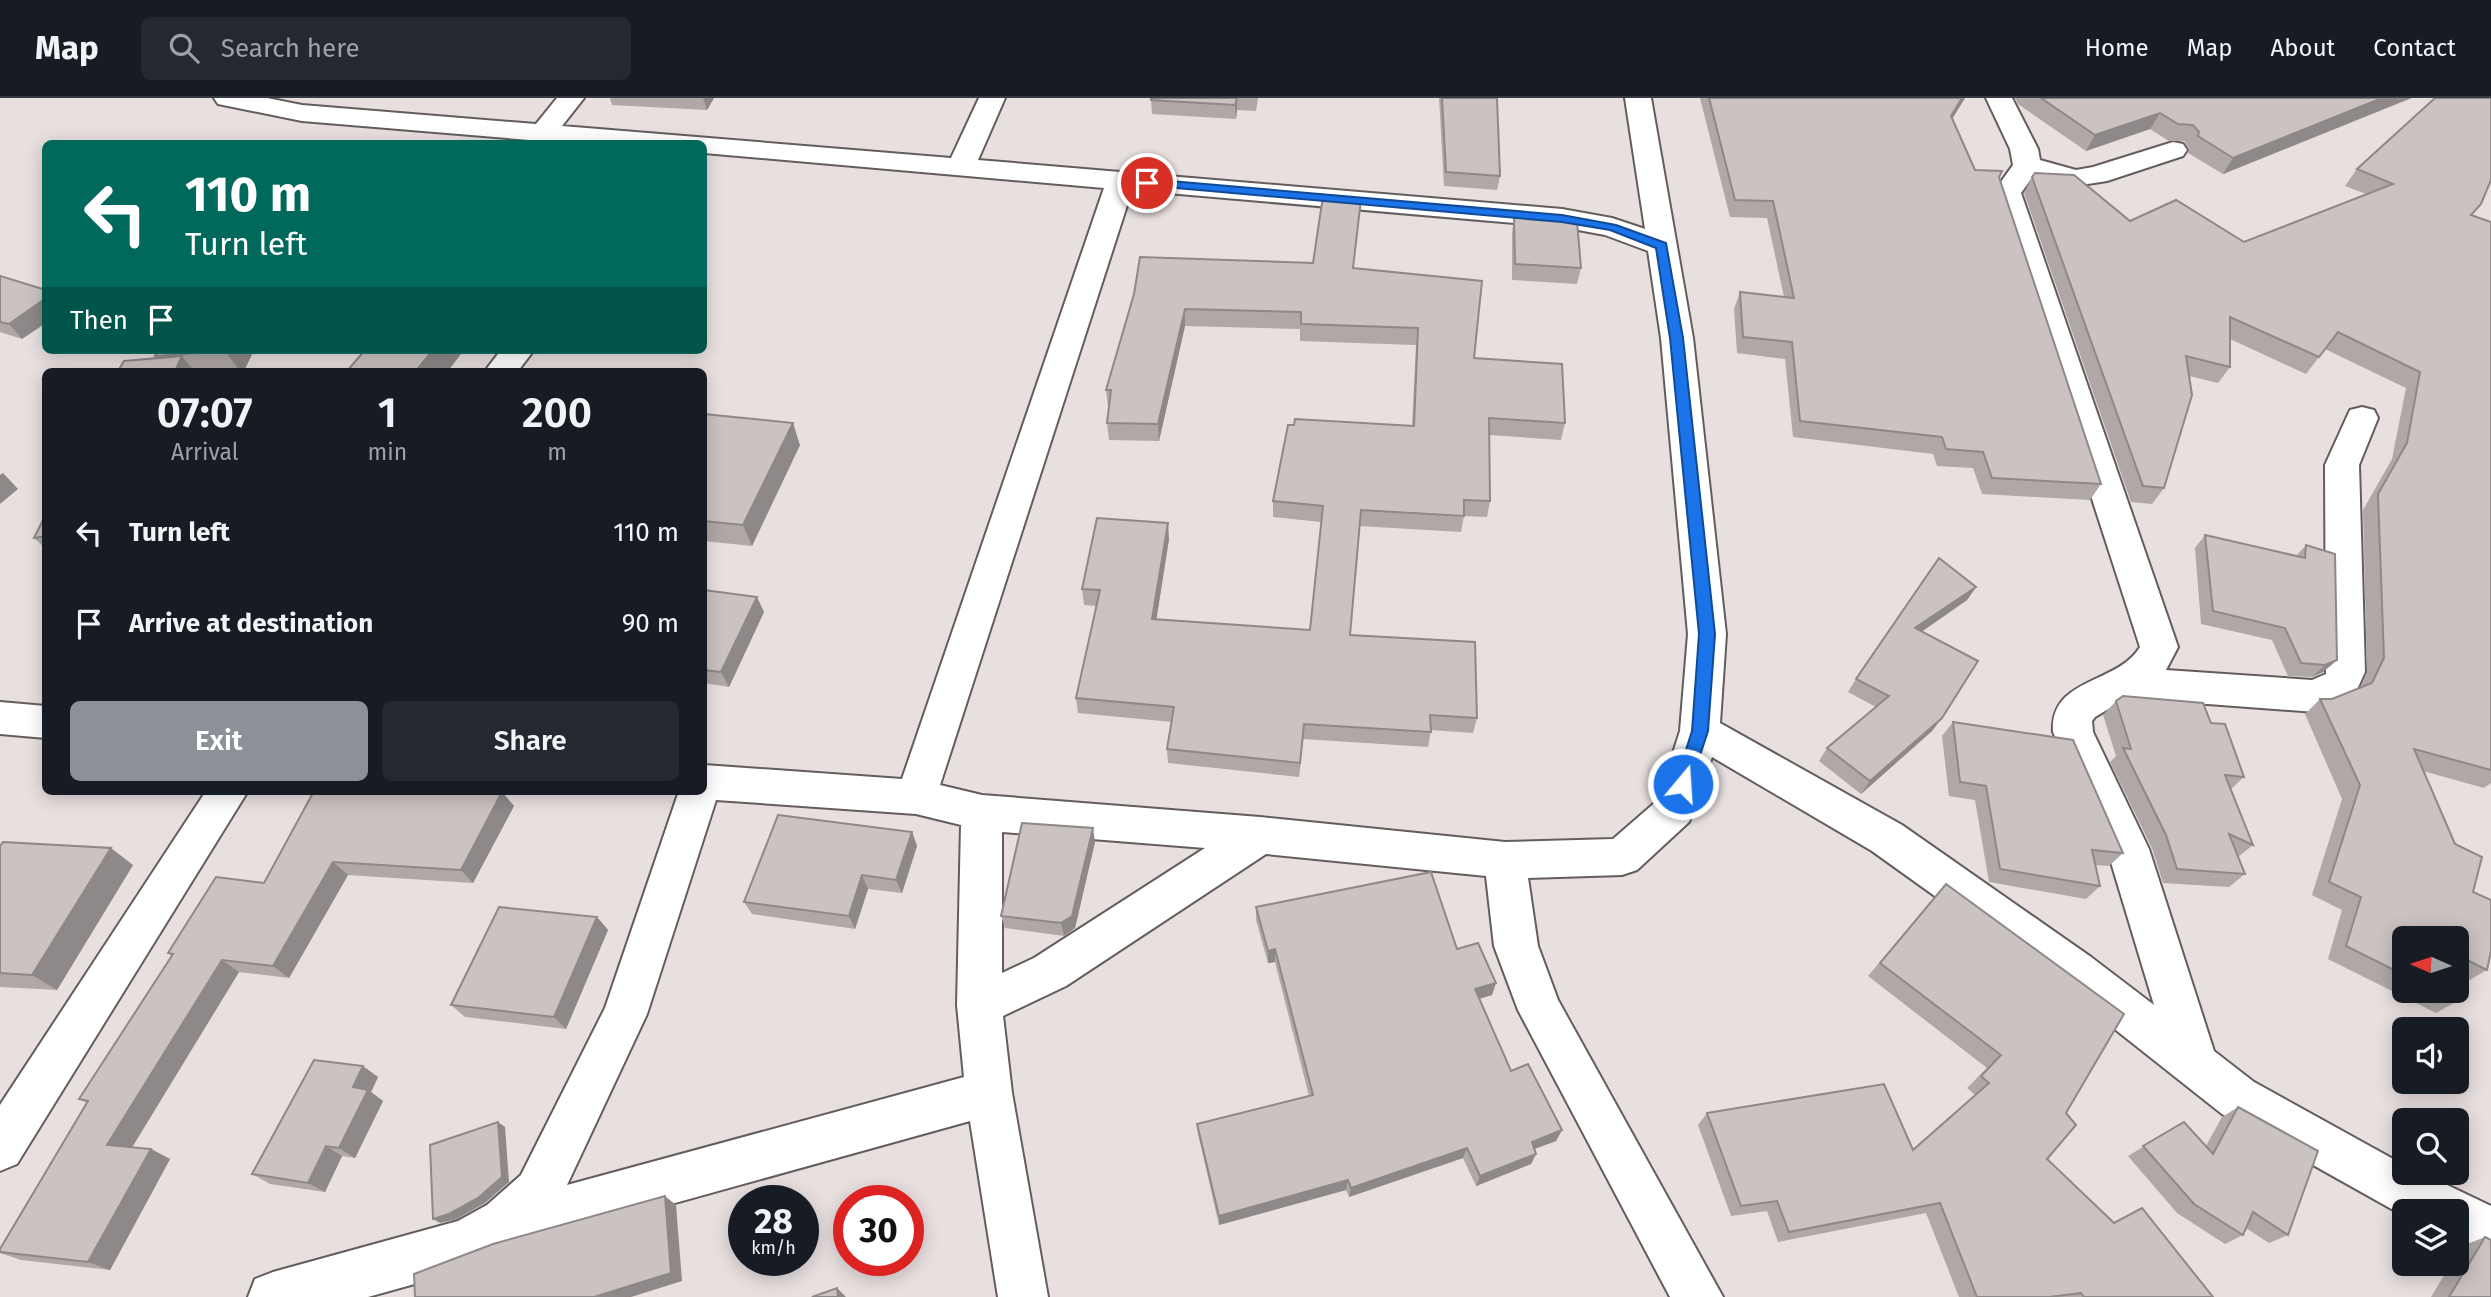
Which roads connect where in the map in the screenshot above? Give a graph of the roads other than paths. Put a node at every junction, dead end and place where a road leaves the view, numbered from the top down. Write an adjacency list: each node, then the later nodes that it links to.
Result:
1 (227, 98): 6 (street)
2 (571, 98): 6 (street)
3 (992, 98): 11 (street)
4 (1637, 98): 13 (street)
5 (1999, 98): 10 (street)
6 (544, 131): 7 (street)
7 (642, 140)
8 (707, 145): 11 (street)
9 (2173, 150): 10 (street)
10 (2027, 165): 17 (street)
11 (961, 167): 12 (street)
12 (1121, 180): 13 (street); 24 (street)
13 (1662, 246): 20 (street)
14 (515, 354): 15 (street)
15 (503, 368)
16 (2362, 418): 17 (street)
17 (2126, 683): 29 (street)
18 (0, 718): 19 (street)
19 (42, 722)
20 (1700, 731): 27 (street); 29 (street)
21 (707, 782): 24 (street)
22 (225, 795): 31 (street)
23 (698, 795): 34 (street)
24 (916, 797): 25 (street)
25 (982, 813): 26 (street); 28 (street)
26 (1260, 835): 27 (street); 28 (street)
27 (1505, 860): 38 (street)
28 (979, 1005): 30 (street)
29 (2195, 1064): 32 (street)
30 (989, 1093): 34 (street); 37 (street)
31 (0, 1147)
32 (2423, 1199)
33 (2469, 1221): 35 (street)
34 (498, 1228): 36 (street)
35 (2491, 1231)
36 (273, 1297)
37 (1023, 1297)
38 (1698, 1297)

